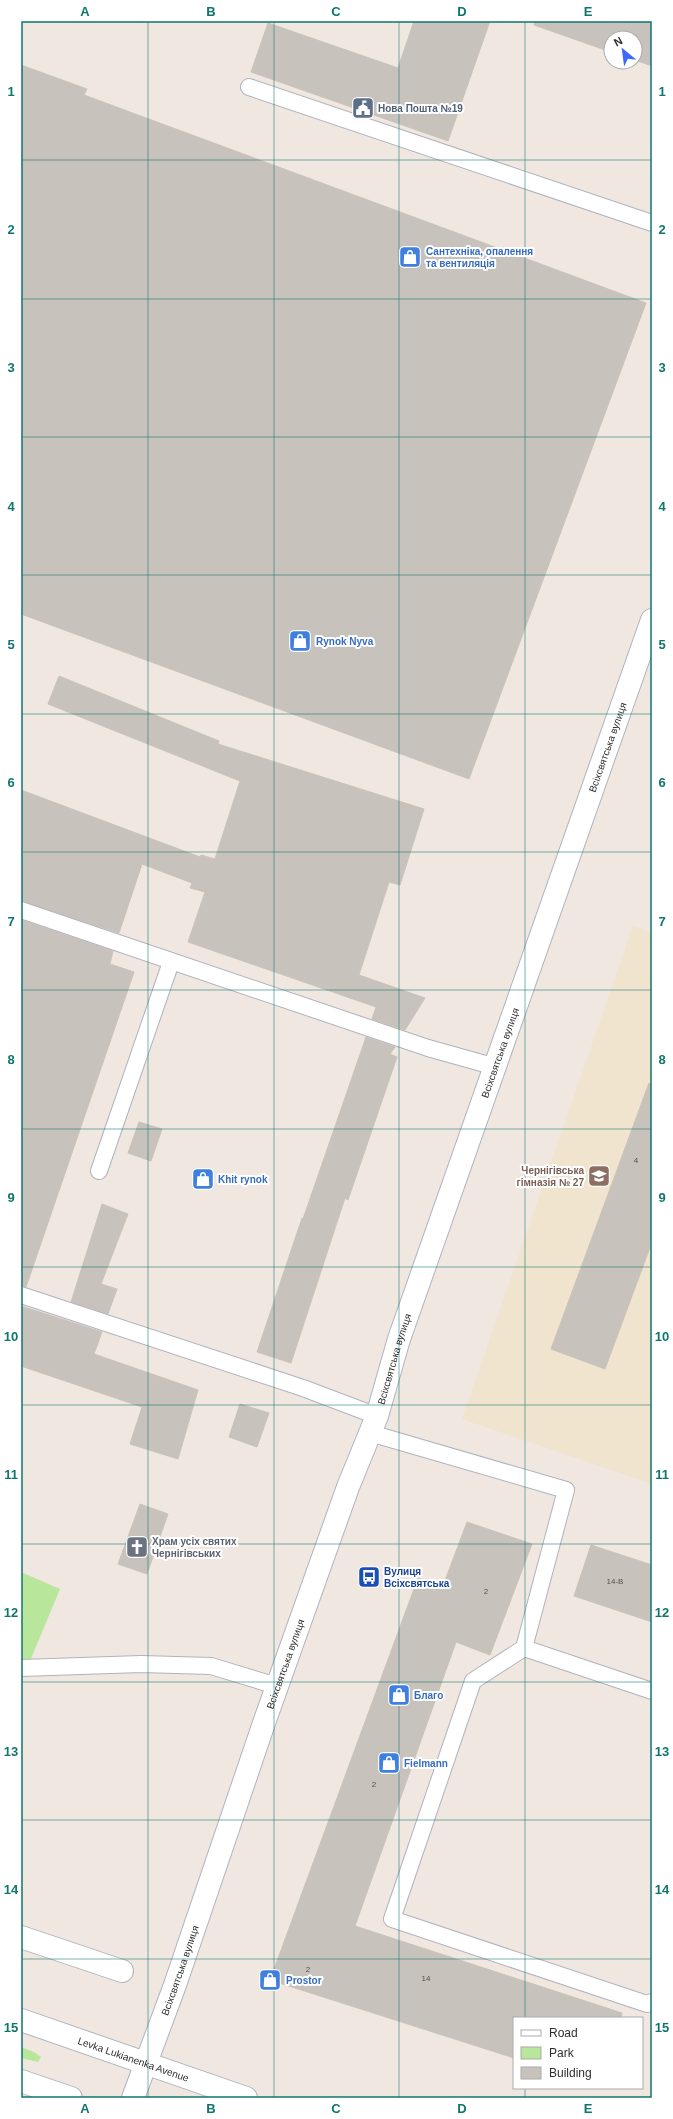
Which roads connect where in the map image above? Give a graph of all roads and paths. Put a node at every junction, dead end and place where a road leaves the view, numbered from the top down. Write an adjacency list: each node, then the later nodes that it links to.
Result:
1 (249, 87): 2 (lane)
2 (652, 223)
3 (652, 620): 6 (street, Всіхсвятська вулиця)
4 (21, 910): 5 (lane)
5 (171, 962): 6 (lane); 7 (lane)
6 (496, 1068): 9 (street, Всіхсвятська вулиця)
7 (99, 1171)
8 (21, 1295): 9 (lane)
9 (373, 1424): 10 (lane); 12 (street, Всіхсвятська вулиця)
10 (524, 1648): 13 (lane); 16 (lane)
11 (21, 1668): 12 (lane)
12 (277, 1686): 18 (street, Всіхсвятська вулиця)
13 (652, 1691)
14 (21, 1937): 15 (street)
15 (122, 1971)
16 (652, 2002)
17 (21, 2020): 18 (street, Levka Lukianenka Avenue)
18 (146, 2065): 21 (street, Всіхсвятська вулиця); 22 (street, Levka Lukianenka Avenue)
19 (21, 2081): 20 (street)
20 (71, 2098)
21 (133, 2098)
22 (246, 2098)

